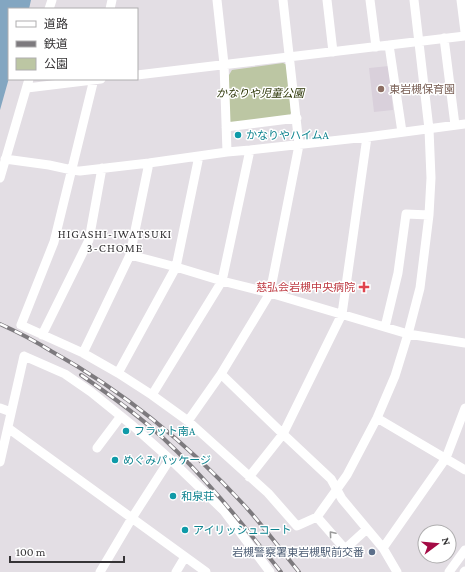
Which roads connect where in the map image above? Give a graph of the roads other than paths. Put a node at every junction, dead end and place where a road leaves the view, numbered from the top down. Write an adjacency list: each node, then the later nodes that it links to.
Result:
1 (217, 0): 15 (street)
2 (283, 0): 14 (street)
3 (327, 0): 13 (street)
4 (370, 0): 12 (street)
5 (414, 0): 10 (street)
6 (462, 0): 7 (street)
7 (465, 32)
8 (465, 36): 9 (street)
9 (444, 38): 10 (street); 23 (street)
10 (419, 41): 11 (street); 25 (street)
11 (390, 45): 12 (street); 26 (street)
12 (376, 47): 13 (street)
13 (334, 52): 14 (street)
14 (290, 56): 15 (street); 21 (street)
15 (224, 64): 16 (street); 24 (street)
16 (138, 74)
17 (29, 80): 20 (street)
18 (88, 80): 20 (street)
19 (96, 80): 35 (street)
20 (27, 88): 32 (street)
21 (297, 118): 24 (street); 28 (street)
22 (465, 124): 23 (street)
23 (455, 125): 25 (street)
24 (226, 127): 30 (street)
25 (429, 129): 26 (street); 37 (street)
26 (402, 132): 27 (street)
27 (367, 137): 28 (street); 42 (street)
28 (300, 145): 29 (street); 41 (street)
29 (250, 150): 30 (street); 40 (street)
30 (227, 152): 31 (street)
31 (199, 156): 33 (street); 39 (street)
32 (5, 159): 35 (street); 36 (street)
33 (149, 163): 34 (street); 38 (street)
34 (102, 168): 35 (street); 45 (street)
35 (72, 170): 45 (street)
36 (0, 178)
37 (429, 215): 43 (street); 44 (street)
38 (130, 255): 39 (street); 47 (street)
39 (176, 267): 40 (street); 48 (street)
40 (222, 281): 41 (street); 50 (street)
41 (270, 294): 42 (street); 49 (street)
42 (342, 314): 43 (street); 58 (street)
43 (385, 327): 44 (street)
44 (408, 334): 46 (street); 55 (street)
45 (42, 335): 47 (street)
46 (465, 343)
47 (83, 353): 48 (street)
48 (118, 373): 50 (street)
49 (221, 374): 56 (street); 58 (street)
50 (152, 395): 56 (street)
51 (0, 408): 53 (street)
52 (465, 408): 60 (street)
53 (11, 412): 54 (street); 57 (street)
54 (121, 416): 59 (street); 62 (street)
55 (378, 418): 60 (street); 65 (street)
56 (188, 421): 64 (street)
57 (8, 428): 61 (street); 67 (street)
58 (283, 434): 64 (street); 65 (street)
59 (97, 448)
60 (446, 458): 63 (street); 69 (street)
61 (0, 459)
62 (170, 459): 67 (street); 75 (street)
63 (465, 470)
64 (249, 477): 66 (street)
65 (337, 489): 66 (street); 68 (street)
66 (317, 516): 68 (street, one-way to 66)
67 (132, 518): 71 (street); 72 (street)
68 (367, 529): 69 (street)
69 (383, 548): 76 (street)
70 (465, 550): 77 (street)
71 (185, 557): 73 (street); 74 (street)
72 (100, 572)
73 (176, 572)
74 (206, 572)
75 (270, 572)
76 (397, 572)
77 (449, 572)

